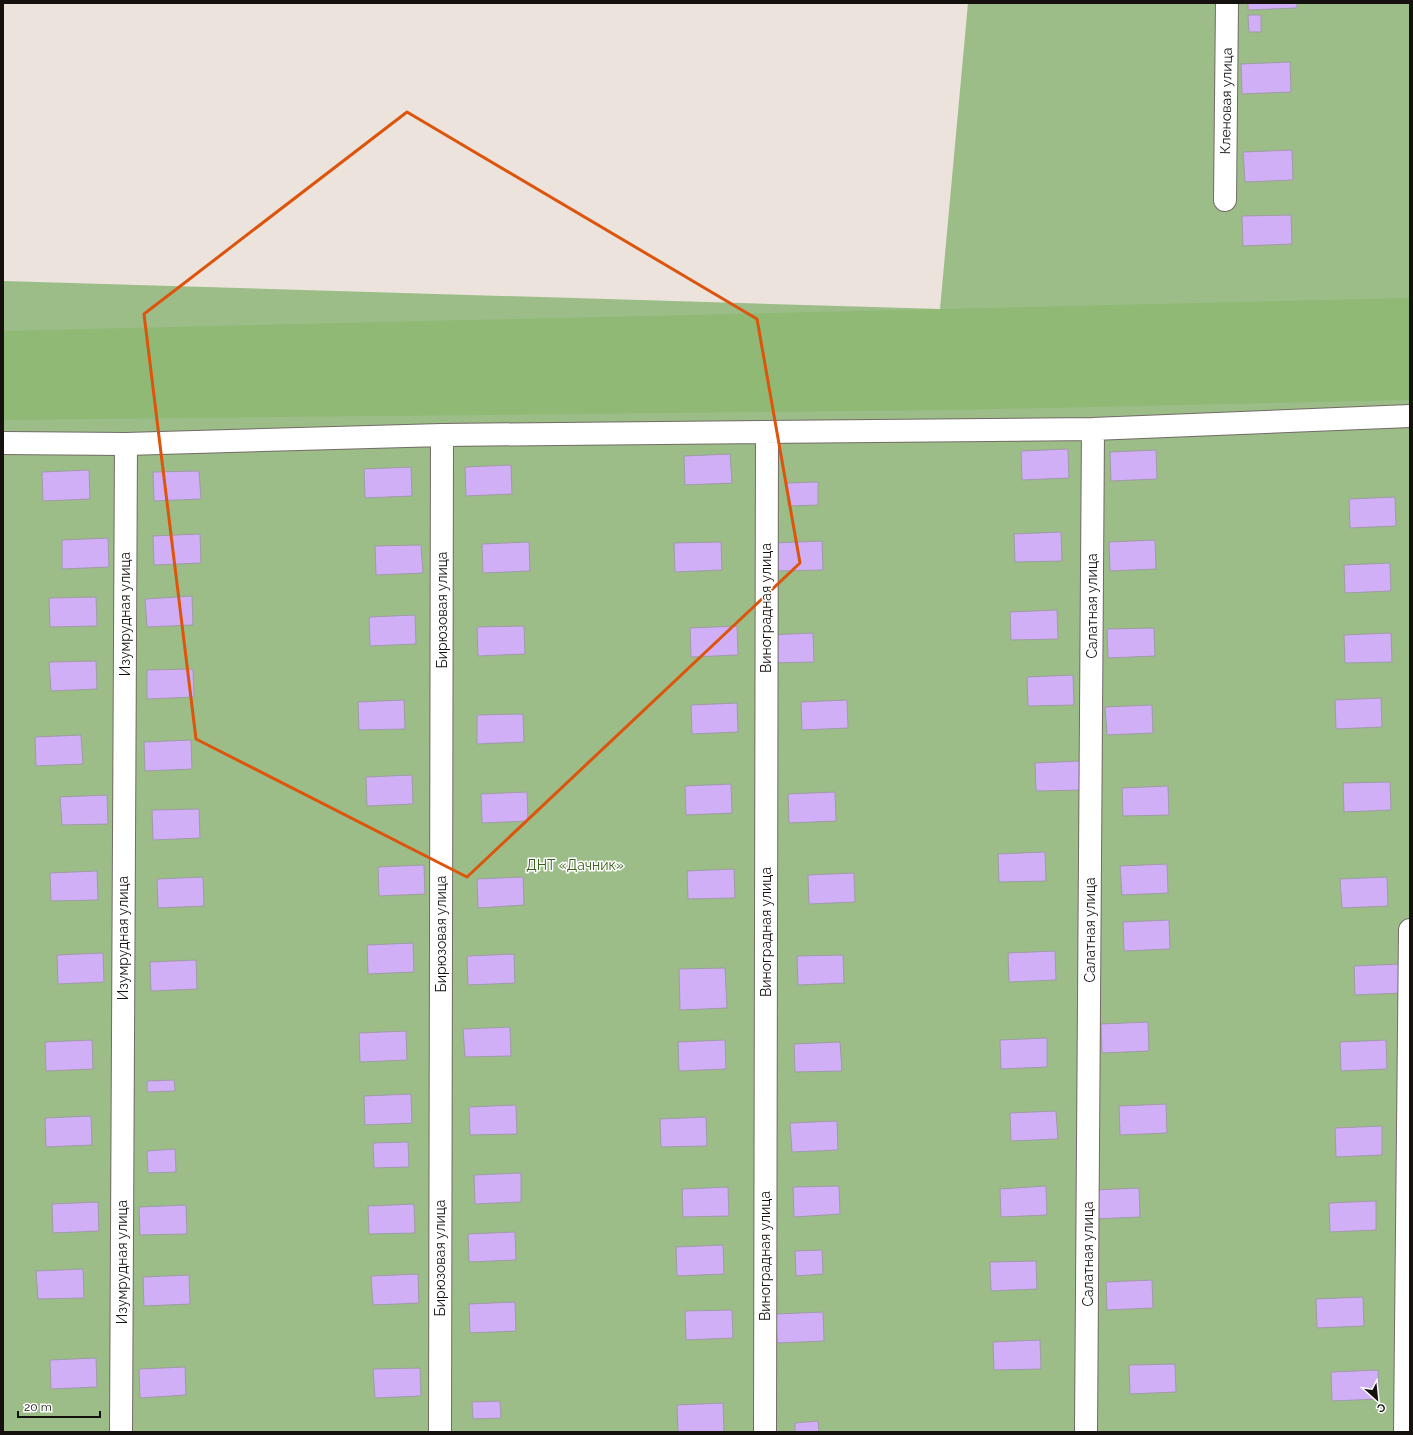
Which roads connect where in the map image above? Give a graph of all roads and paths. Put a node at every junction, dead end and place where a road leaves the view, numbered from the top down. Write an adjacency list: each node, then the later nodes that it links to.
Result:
1 (1227, 3): 2 (street, Кленовая улица)
2 (1225, 200)
3 (1410, 416): 4 (street)
4 (1093, 429): 5 (street); 13 (street, Салатная улица)
5 (766, 432): 6 (street); 12 (street, Виноградная улица)
6 (442, 435): 8 (street); 11 (street, Бирюзовая улица)
7 (3, 443): 8 (street)
8 (126, 444): 10 (street, Изумрудная улица)
9 (1410, 930): 14 (street)
10 (121, 1432)
11 (440, 1432)
12 (765, 1432)
13 (1086, 1432)
14 (1405, 1432)

